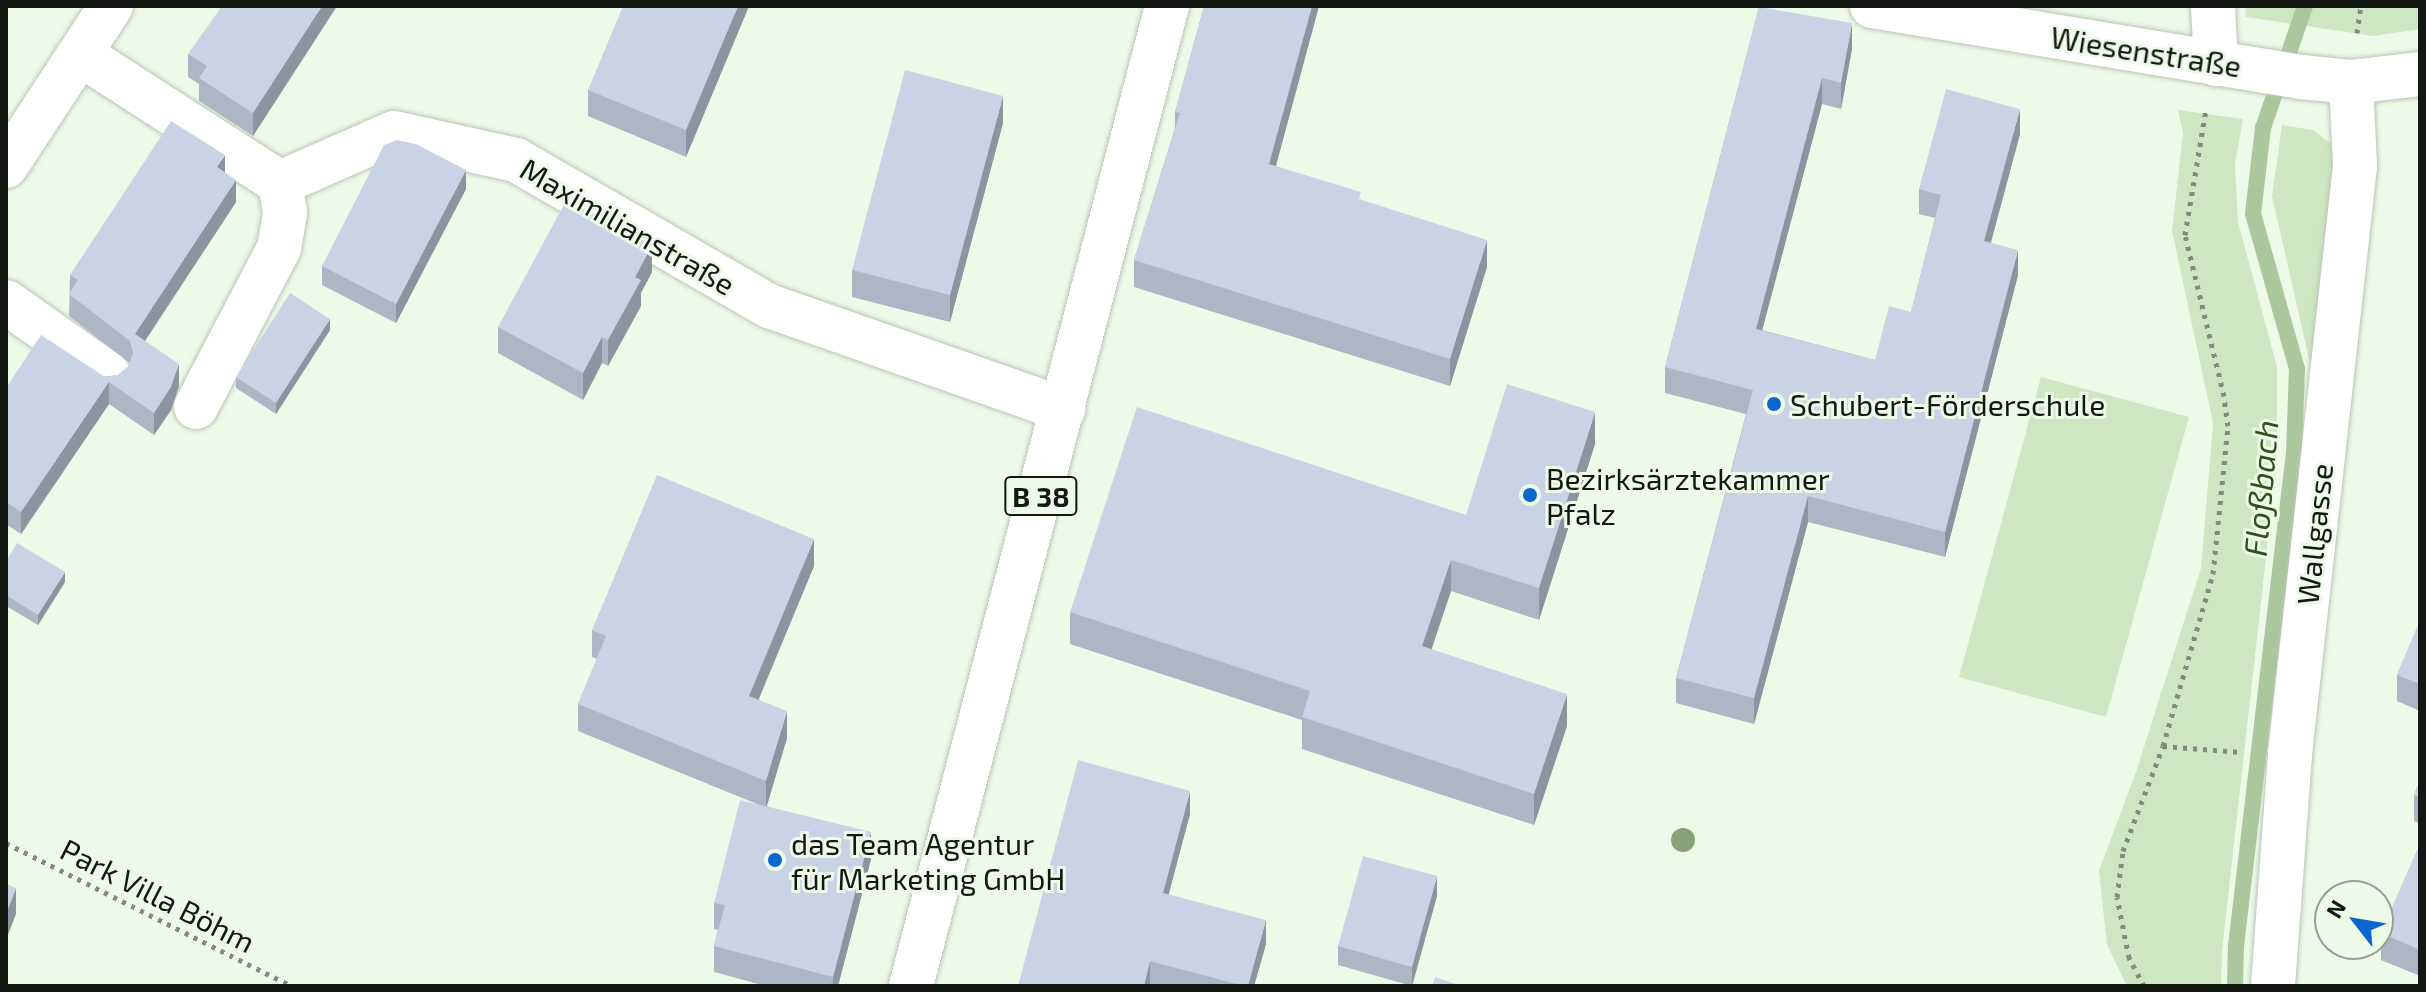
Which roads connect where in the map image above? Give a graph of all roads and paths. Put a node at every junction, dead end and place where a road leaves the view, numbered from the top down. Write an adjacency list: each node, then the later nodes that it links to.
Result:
1 (111, 6): 5 (street)
2 (1167, 6): 14 (street, B 38)
3 (1872, 6): 6 (street, Wiesenstraße)
4 (2213, 6): 6 (street)
5 (80, 54): 9 (street); 10 (street)
6 (2235, 66): 8 (street, Wiesenstraße); 15 (path)
7 (2420, 74): 8 (street, Wiesenstraße)
8 (2351, 82): 21 (street, Wallgasse)
9 (6, 166)
10 (280, 183): 13 (street); 14 (street, Maximilianstraße)
11 (6, 302): 12 (street)
12 (108, 374)
13 (196, 407)
14 (1063, 409): 19 (street, B 38)
15 (2163, 746): 16 (path); 20 (path)
16 (2239, 752)
17 (6, 843): 18 (path, Park Villa Böhm)
18 (291, 986)
19 (911, 986)
20 (2144, 986)
21 (2273, 986)

